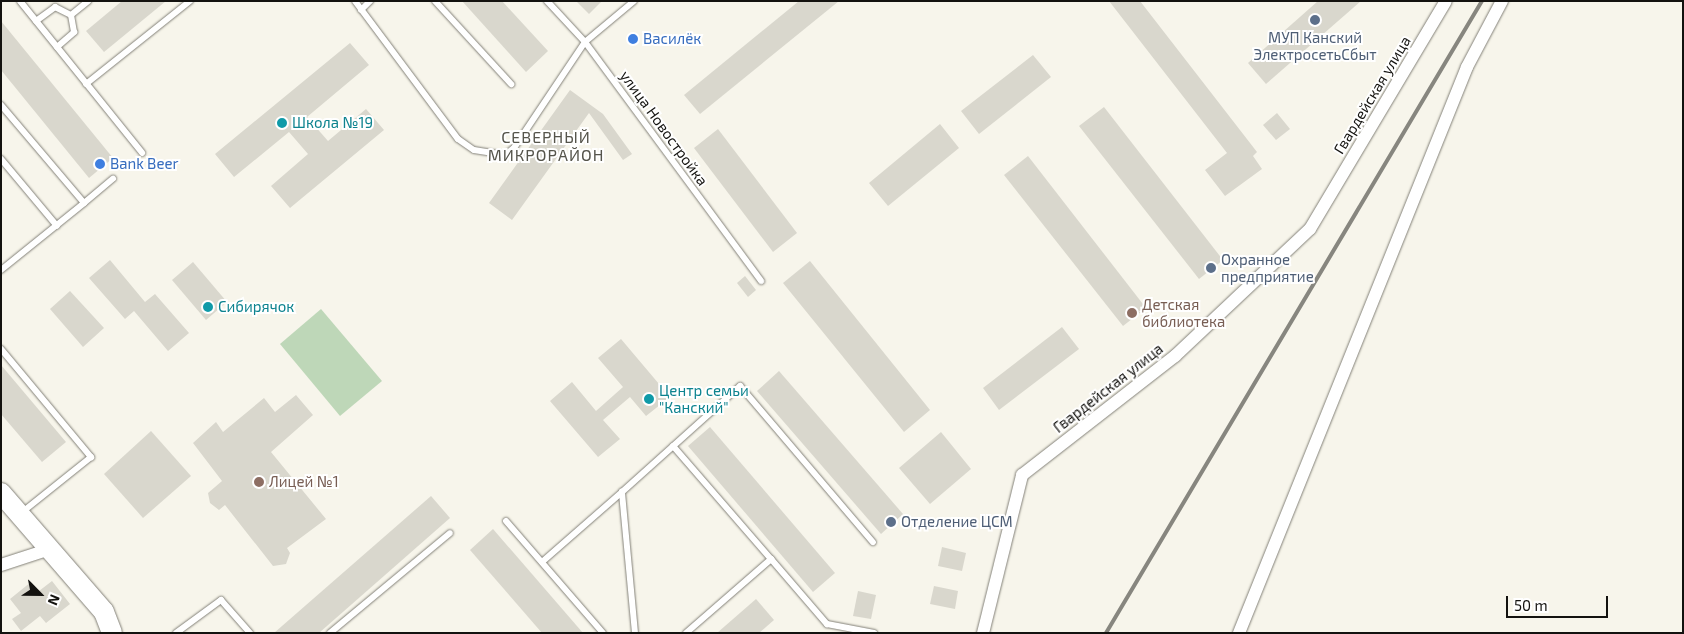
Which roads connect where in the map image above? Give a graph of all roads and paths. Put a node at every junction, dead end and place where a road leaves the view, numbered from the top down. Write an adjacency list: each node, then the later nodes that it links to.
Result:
1 (20, 1): 13 (lane)
2 (88, 1): 12 (lane)
3 (190, 1): 16 (lane)
4 (355, 1): 11 (lane)
5 (370, 1): 11 (lane)
6 (434, 1): 17 (lane)
7 (547, 1): 14 (lane, улица Новостройка)
8 (634, 1): 14 (lane)
9 (1446, 1): 46 (street, Гвардейская улица)
10 (1502, 1): 47 (street)
11 (361, 10): 14 (lane)
12 (71, 15): 13 (lane); 15 (lane)
13 (36, 21): 15 (lane)
14 (585, 42): 25 (lane, улица Новостройка)
15 (57, 47): 16 (lane)
16 (86, 84): 19 (lane)
17 (511, 84)
18 (1, 105): 22 (lane)
19 (142, 153)
20 (1, 159): 23 (lane)
21 (113, 179): 22 (lane)
22 (84, 204): 23 (lane)
23 (56, 226): 24 (lane)
24 (1, 270)
25 (761, 281)
26 (1, 349): 30 (lane)
27 (673, 446): 28 (lane); 33 (lane); 35 (lane)
28 (622, 492): 36 (lane); 43 (lane)
29 (1, 493): 30 (main road)
30 (19, 514): 34 (main road)
31 (506, 521): 36 (lane)
32 (450, 533): 41 (lane)
33 (874, 542)
34 (50, 549): 37 (street); 38 (main road)
35 (771, 559): 44 (lane); 45 (lane)
36 (542, 562): 42 (lane)
37 (1, 565)
38 (112, 633)
39 (176, 633): 40 (lane)
40 (250, 633)
41 (330, 633)
42 (603, 633)
43 (635, 633)
44 (686, 633)
45 (874, 633)
46 (983, 633)
47 (1239, 633)

